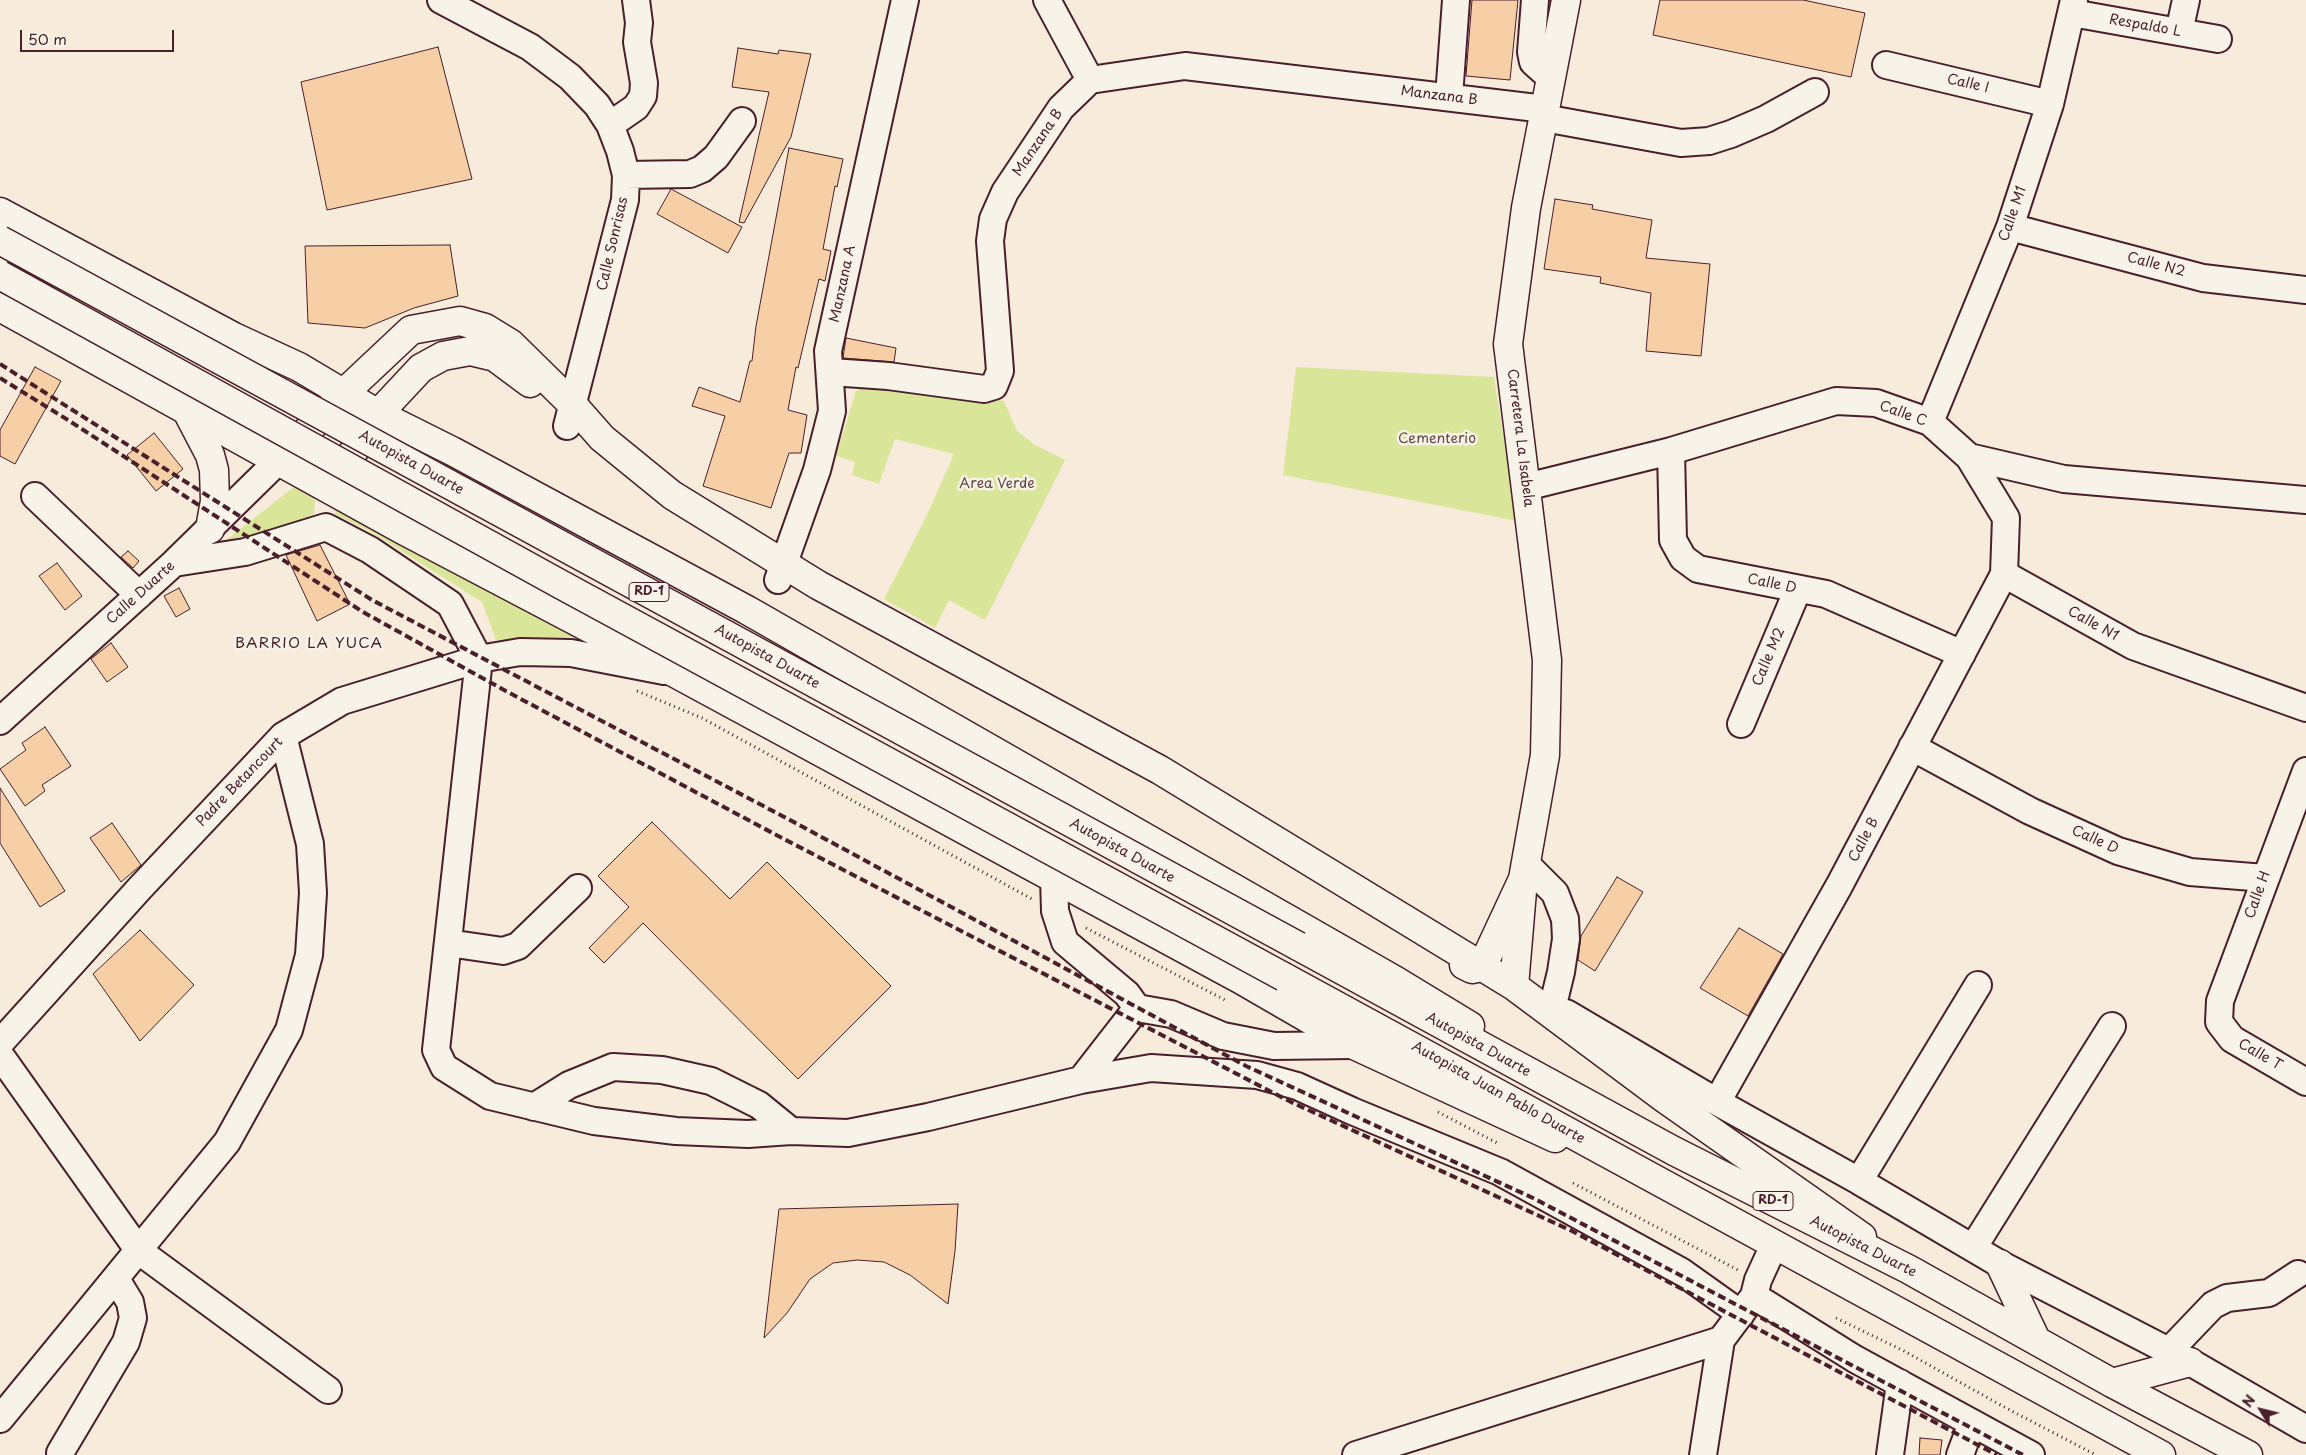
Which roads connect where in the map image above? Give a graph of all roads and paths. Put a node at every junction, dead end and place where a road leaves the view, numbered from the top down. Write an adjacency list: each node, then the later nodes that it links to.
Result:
1 (441, 0): 20 (street, Calle Sonrisas)
2 (636, 0): 20 (street)
3 (905, 0): 30 (street, Manzana A)
4 (1047, 0): 14 (street)
5 (1456, 0): 16 (street)
6 (1535, 0): 13 (street)
7 (1566, 0): 13 (main road, Carretera La Isabela)
8 (2186, 0): 10 (street)
9 (2073, 6): 10 (street, Respaldo L); 17 (street, Calle M1)
10 (2179, 32): 11 (street, Respaldo L)
11 (2218, 39)
12 (1886, 65): 17 (street, Calle I)
13 (1551, 78): 18 (main road, Carretera La Isabela)
14 (1090, 80): 16 (street, Manzana B); 30 (street, Manzana B)
15 (1815, 92): 18 (street, Manzana B)
16 (1449, 98): 18 (street, Manzana B)
17 (2050, 104): 23 (street, Calle M1)
18 (1545, 114): 40 (main road, Carretera La Isabela)
19 (742, 121): 21 (street)
20 (610, 125): 21 (street, Calle Sonrisas)
21 (626, 175): 35 (street, Calle Sonrisas)
22 (0, 212): 24 (main road)
23 (2010, 227): 27 (street, Calle N2); 36 (street, Calle M1)
24 (48, 239): 28 (main road); 29 (main road)
25 (0, 240): 83 (main road, Autopista Duarte / RD-1, bridge)
26 (0, 275): 85 (main road, Autopista Juan Pablo Duarte / RD-1, bridge)
27 (2306, 290)
28 (1, 307): 32 (main road)
29 (299, 367): 31 (main road); 34 (main road)
30 (831, 372): 48 (street, Manzana A)
31 (344, 393): 33 (main road); 34 (main road); 35 (main road)
32 (187, 412): 39 (main road); 46 (main road)
33 (378, 414): 35 (main road); 41 (main road); 42 (main road)
34 (324, 415): 39 (main road); 41 (main road)
35 (570, 415): 48 (main road)
36 (1930, 422): 37 (street, Calle C); 38 (street, Calle C)
37 (1671, 451): 40 (street, Calle C); 51 (street, Calle D)
38 (1970, 457): 44 (street, Calle C); 49 (street)
39 (278, 461): 41 (main road); 46 (street, Calle Duarte)
40 (1526, 487): 62 (main road, Carretera La Isabela)
41 (329, 490): 45 (street); 50 (main road)
42 (530, 494): 50 (main road); 83 (main road)
43 (35, 496): 52 (street)
44 (2306, 500)
45 (326, 526): 47 (street); 54 (street)
46 (210, 529): 47 (street, Calle Duarte)
47 (174, 564): 52 (street, Calle Duarte)
48 (781, 573): 66 (main road); 68 (main road)
49 (2004, 574): 53 (street, Calle B); 56 (street, Calle N1)
50 (491, 576): 55 (main road)
51 (1798, 589): 53 (street, Calle D); 58 (street, Calle M2)
52 (139, 595): 57 (street, Calle Duarte)
53 (1962, 654): 60 (street, Calle B)
54 (479, 659): 55 (street, Padre Betancourt); 59 (street, Padre Betancourt); 67 (street)
55 (677, 674): 63 (main road)
56 (2306, 708)
57 (0, 721)
58 (1741, 724)
59 (283, 736): 75 (street, Padre Betancourt); 88 (street)
60 (1912, 747): 64 (street, Calle D); 80 (street, Calle B)
61 (2306, 771): 64 (street, Calle H)
62 (1525, 872): 66 (main road); 68 (main road); 70 (main road); 71 (street)
63 (1054, 878): 72 (street); 76 (main road)
64 (2265, 878): 73 (street, Calle H)
65 (578, 888): 67 (street)
66 (1440, 941): 68 (main road)
67 (448, 943): 81 (street)
68 (1482, 967): 70 (main road)
69 (1978, 985): 84 (street)
70 (1514, 986): 71 (street); 90 (main road)
71 (1553, 1004): 80 (street)
72 (1137, 1008): 76 (street); 78 (street)
73 (2219, 1022): 79 (street, Calle T)
74 (2112, 1026): 87 (street)
75 (0, 1043)
76 (1354, 1045): 85 (main road)
77 (0, 1055): 88 (street)
78 (1081, 1080): 82 (street); 93 (street)
79 (2306, 1082)
80 (1716, 1102): 84 (street)
81 (534, 1106): 82 (street); 82 (street)
82 (791, 1131)
83 (1674, 1151): 90 (main road, Autopista Duarte / RD-1)
84 (1859, 1181): 87 (street)
85 (1712, 1210): 86 (main road, RD-1)
86 (1774, 1245): 93 (street); 109 (main road, RD-1)
87 (1973, 1248): 89 (street)
88 (139, 1251): 92 (street); 99 (street)
89 (2000, 1264): 95 (main road); 96 (street)
90 (1908, 1269): 95 (main road, Autopista Duarte / RD-1)
91 (2298, 1274): 96 (street)
92 (116, 1279): 100 (street); 103 (street)
93 (1747, 1305): 94 (street); 98 (street)
94 (1721, 1340): 104 (street); 105 (street)
95 (2036, 1340): 97 (main road, Autopista Duarte / RD-1)
96 (2179, 1357): 97 (main road); 102 (street)
97 (2112, 1383): 110 (main road, Autopista Duarte / RD-1)
98 (1900, 1384): 101 (street); 106 (street)
99 (328, 1390)
100 (0, 1419)
101 (1972, 1423): 107 (street); 108 (street)
102 (2306, 1429)
103 (60, 1452)
104 (1356, 1455)
105 (1703, 1455)
106 (1890, 1455)
107 (1960, 1455)
108 (2030, 1455)
109 (2161, 1455)
110 (2248, 1455)

